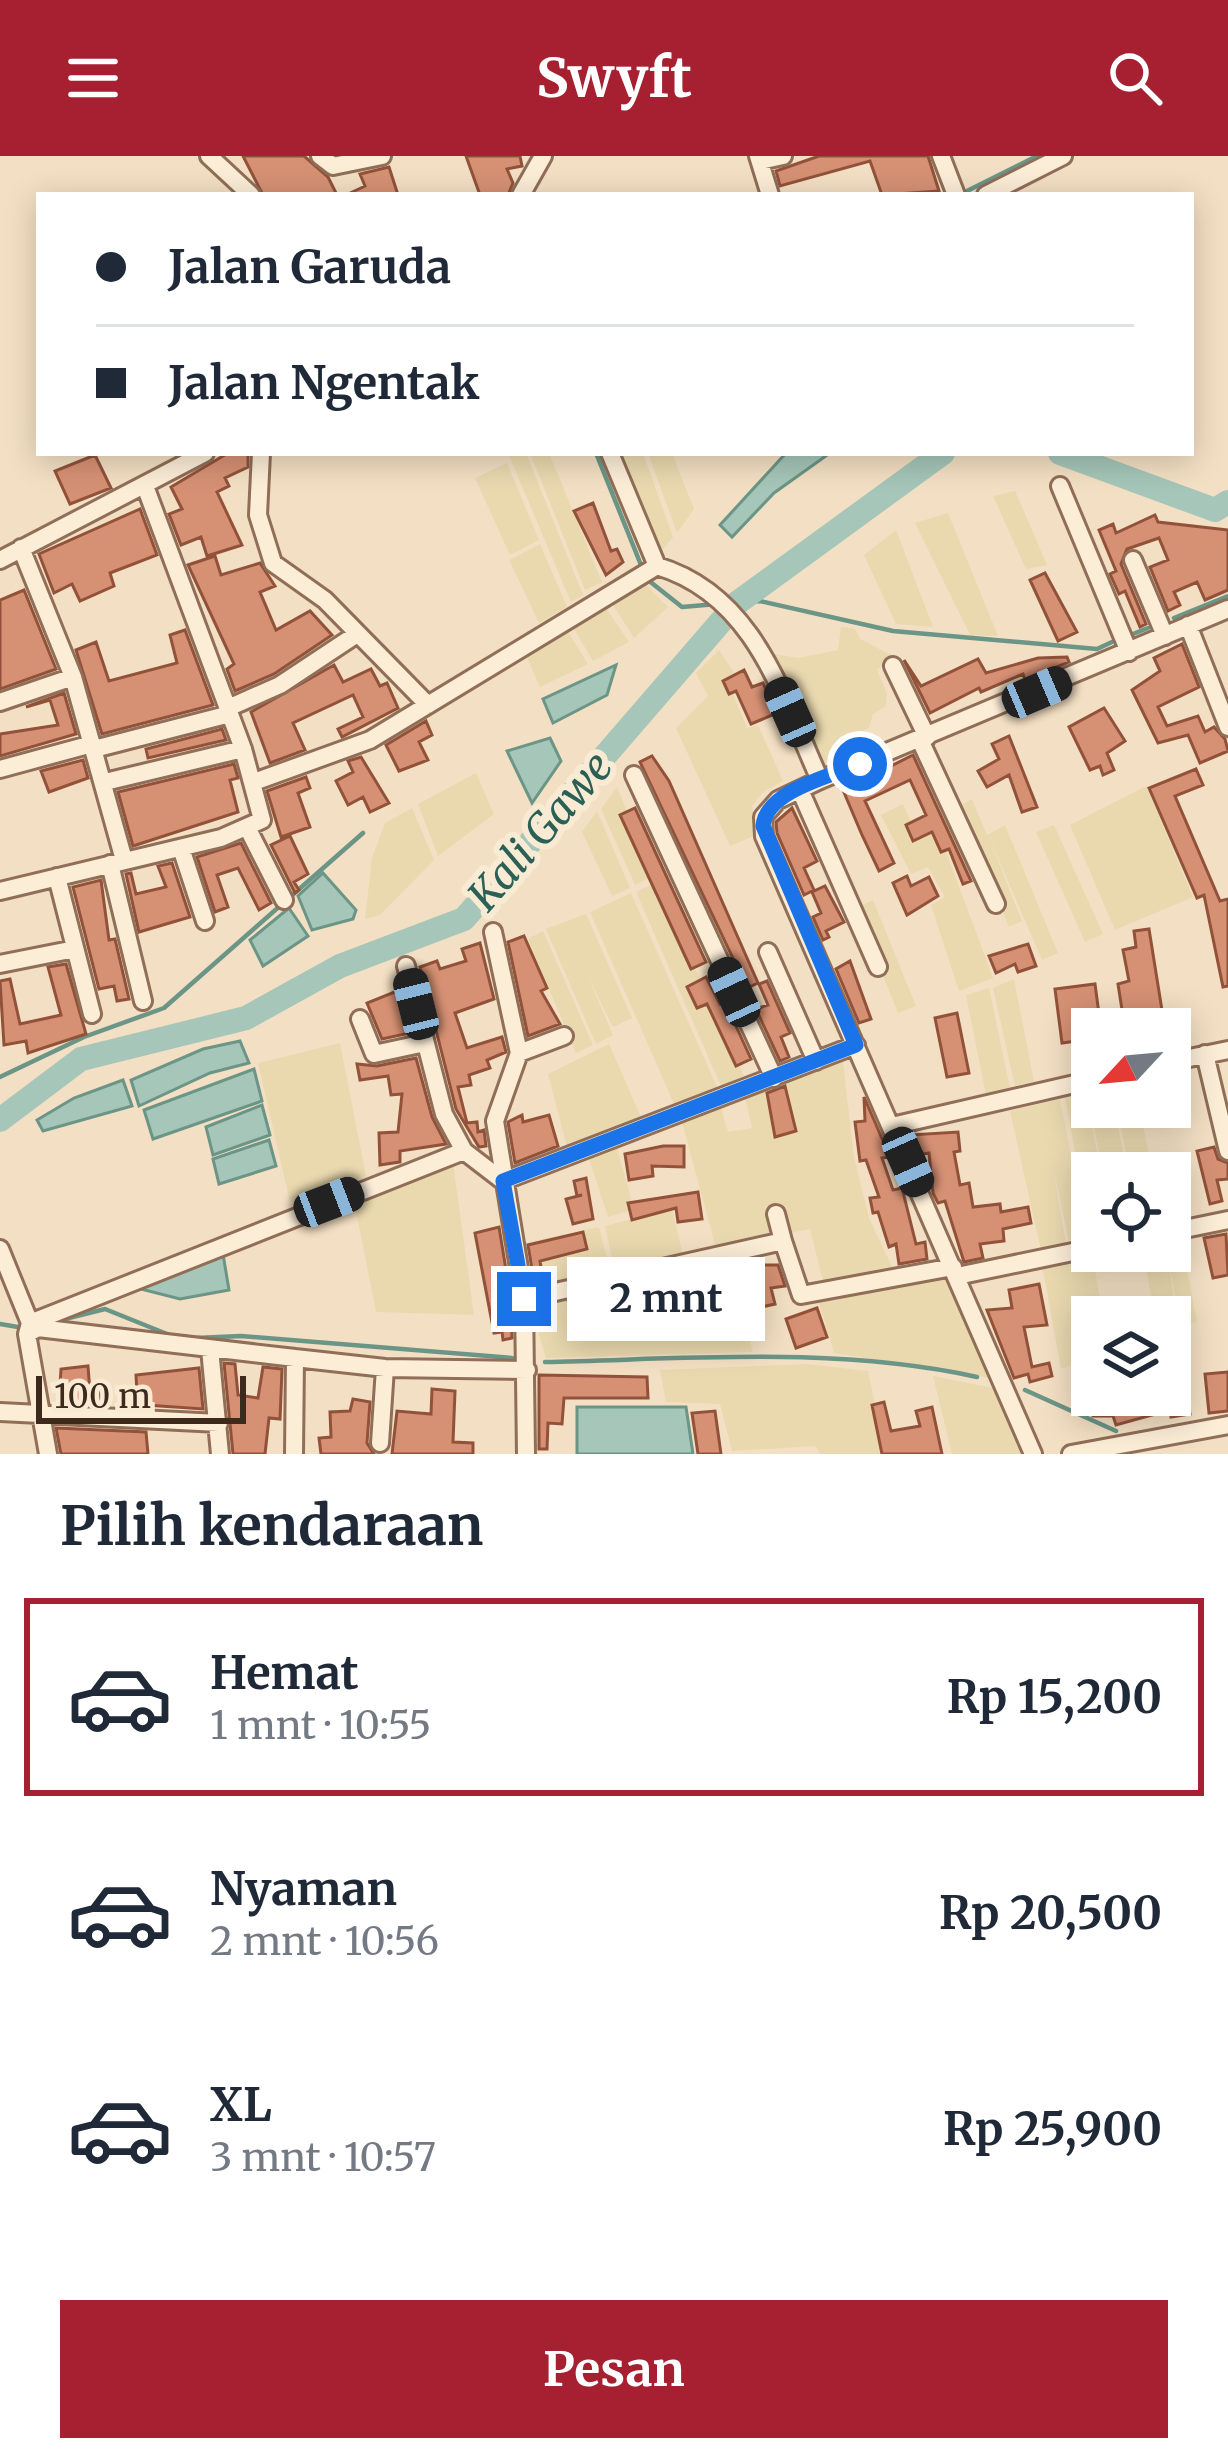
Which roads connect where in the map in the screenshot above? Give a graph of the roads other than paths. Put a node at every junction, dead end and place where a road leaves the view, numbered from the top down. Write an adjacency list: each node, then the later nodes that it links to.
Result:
1 (209, 156): 9 (street)
2 (320, 156): 3 (street)
3 (382, 156)
4 (543, 156): 10 (street)
5 (783, 156): 8 (street)
6 (941, 156): 12 (street)
7 (1063, 156): 13 (street)
8 (759, 159): 11 (street)
9 (247, 192)
10 (523, 192)
11 (769, 192)
12 (955, 192)
13 (992, 192)
14 (200, 456): 17 (street)
15 (261, 456): 25 (street)
16 (611, 456): 22 (street)
17 (145, 486): 19 (street); 32 (street)
18 (1060, 486): 27 (street)
19 (21, 548): 20 (street); 29 (street)
20 (0, 560)
21 (1133, 560): 26 (street)
22 (655, 567): 31 (street); 39 (street)
23 (1228, 609): 24 (street)
24 (1188, 625): 26 (street); 33 (street)
25 (357, 634): 31 (street); 32 (street)
26 (1165, 636): 27 (street)
27 (1129, 652): 34 (street)
28 (892, 666): 34 (street)
29 (73, 677): 30 (street); 35 (street)
30 (0, 702)
31 (428, 705): 41 (street)
32 (229, 711): 35 (street); 36 (street)
33 (1228, 727)
34 (923, 739): 39 (street); 49 (street)
35 (93, 747): 37 (street); 40 (street)
36 (243, 749): 40 (street); 41 (street)
37 (0, 769)
38 (634, 775): 68 (street)
39 (820, 780): 42 (street)
40 (105, 782): 45 (street)
41 (254, 782): 43 (street)
42 (800, 790): 56 (street); 62 (street)
43 (248, 829): 44 (street); 48 (street)
44 (181, 848): 45 (street); 50 (street)
45 (117, 862): 46 (street); 57 (street)
46 (57, 877): 47 (street); 52 (street)
47 (0, 891)
48 (284, 900)
49 (996, 904)
50 (205, 921)
51 (493, 932): 64 (street)
52 (75, 949): 54 (street); 58 (street)
53 (768, 952): 67 (street)
54 (0, 964)
55 (406, 966): 61 (street)
56 (878, 967)
57 (143, 1001)
58 (92, 1014)
59 (360, 1019): 61 (street)
60 (564, 1036): 64 (street)
61 (425, 1043): 71 (street)
62 (856, 1045): 67 (street); 70 (street)
63 (1228, 1049): 65 (street)
64 (519, 1053): 73 (street)
65 (1205, 1054): 66 (street); 72 (street)
66 (1191, 1058)
67 (816, 1061): 68 (street)
68 (774, 1078): 73 (street)
69 (1071, 1085): 70 (street)
70 (892, 1126): 80 (street)
71 (464, 1151): 73 (street); 82 (street)
72 (1228, 1151)
73 (503, 1181): 81 (street)
74 (776, 1214): 77 (street)
75 (1228, 1220): 76 (street)
76 (1191, 1228)
77 (783, 1241): 80 (street); 81 (street)
78 (0, 1249): 82 (street)
79 (1071, 1252): 80 (street)
80 (955, 1272): 96 (street)
81 (524, 1299): 86 (street)
82 (28, 1329): 83 (street); 87 (street)
83 (210, 1349): 84 (street); 89 (street)
84 (295, 1358): 85 (street); 94 (street)
85 (385, 1368): 86 (street); 91 (street)
86 (527, 1370): 95 (street)
87 (39, 1410): 88 (street); 89 (street); 92 (street)
88 (0, 1412)
89 (219, 1423): 93 (street)
90 (1228, 1425): 97 (street)
91 (380, 1443)
92 (48, 1454)
93 (220, 1454)
94 (294, 1454)
95 (526, 1454)
96 (1033, 1454)
97 (1071, 1454)

